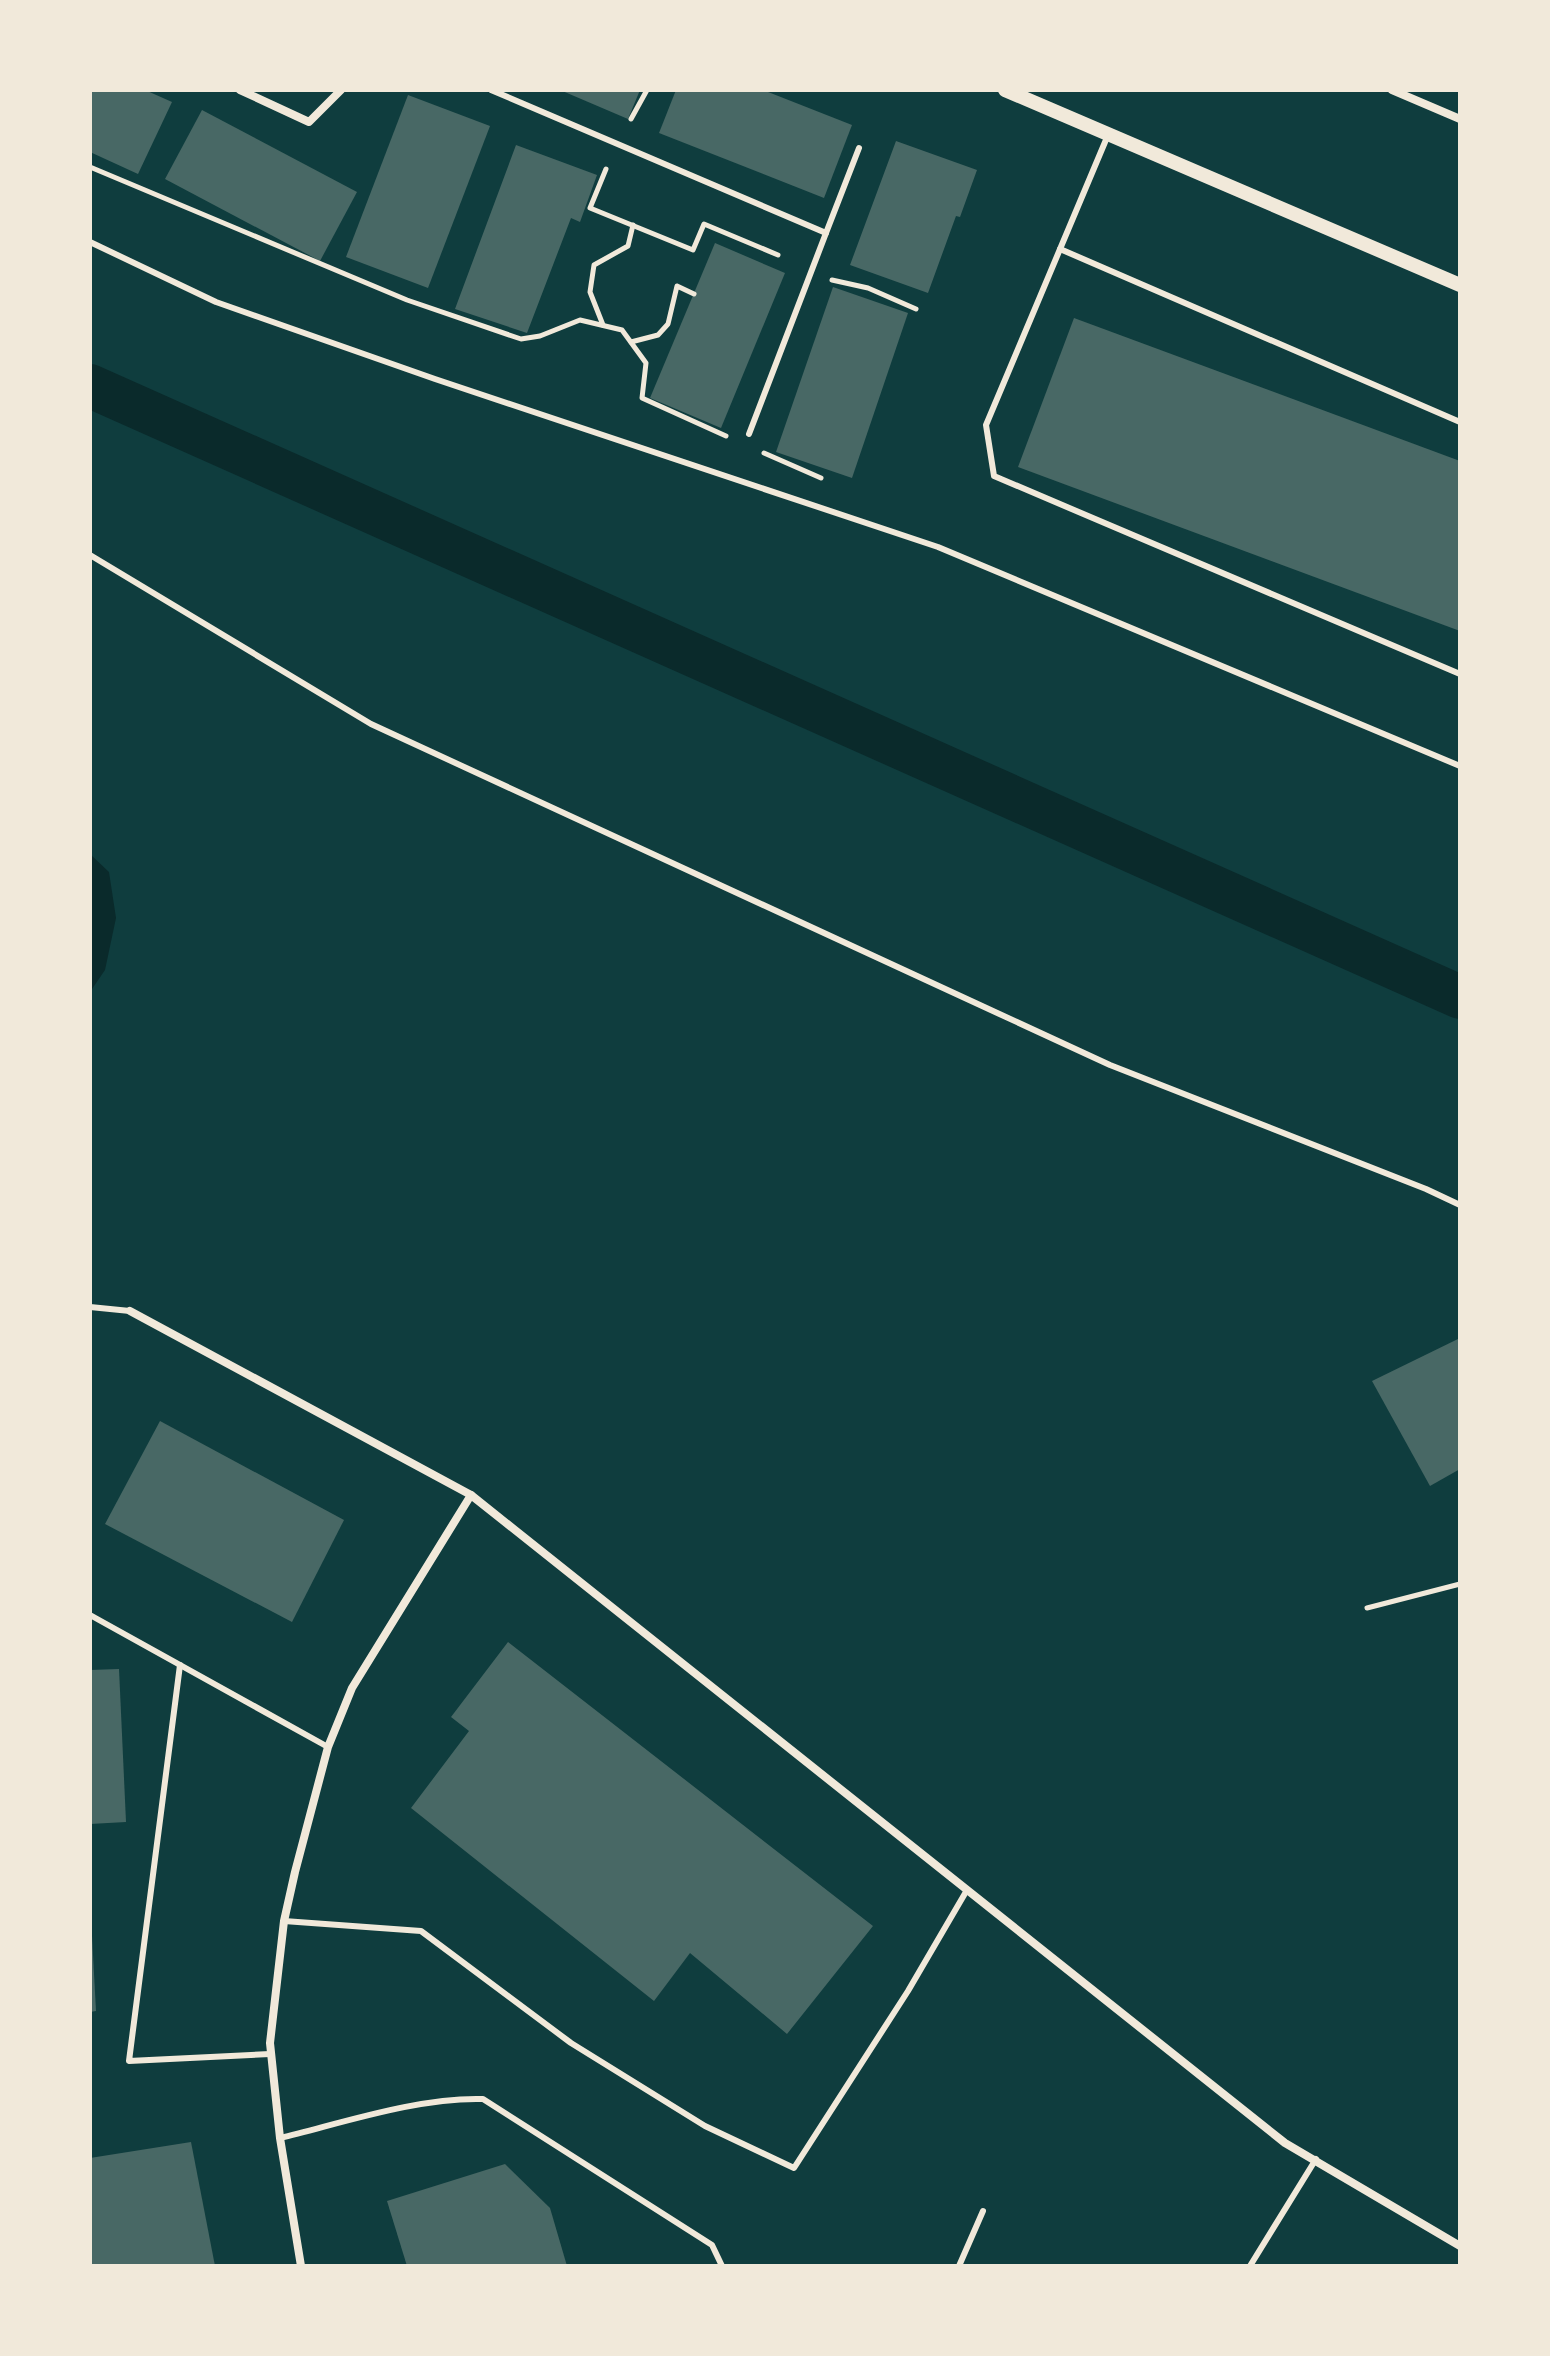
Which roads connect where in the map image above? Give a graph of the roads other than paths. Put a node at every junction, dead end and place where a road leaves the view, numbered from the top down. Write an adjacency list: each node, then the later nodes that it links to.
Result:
1 (240, 90): 2 (street)
2 (341, 90)
3 (491, 90): 9 (lane)
4 (1005, 90): 7 (street)
5 (1392, 90): 6 (street)
6 (1460, 119)
7 (1109, 134): 11 (lane); 12 (street)
8 (859, 148): 9 (lane)
9 (826, 233): 14 (lane)
10 (90, 242): 17 (lane)
11 (1060, 249): 13 (lane); 16 (lane)
12 (1460, 285)
13 (1460, 422)
14 (749, 434)
15 (90, 555): 18 (lane)
16 (1460, 674)
17 (1460, 766)
18 (1460, 1205)
19 (90, 1307): 20 (lane)
20 (130, 1311): 21 (street)
21 (471, 1495): 24 (street); 25 (street)
22 (90, 1615): 23 (lane)
23 (180, 1665): 24 (lane); 27 (lane)
24 (328, 1747): 26 (street)
25 (967, 1890): 26 (lane); 29 (street)
26 (284, 1921): 27 (street)
27 (270, 2054): 28 (street)
28 (280, 2138): 32 (street); 33 (lane)
29 (1316, 2159): 31 (street); 35 (lane)
30 (983, 2211): 34 (lane)
31 (1460, 2246)
32 (301, 2266)
33 (722, 2266)
34 (959, 2266)
35 (1250, 2266)

